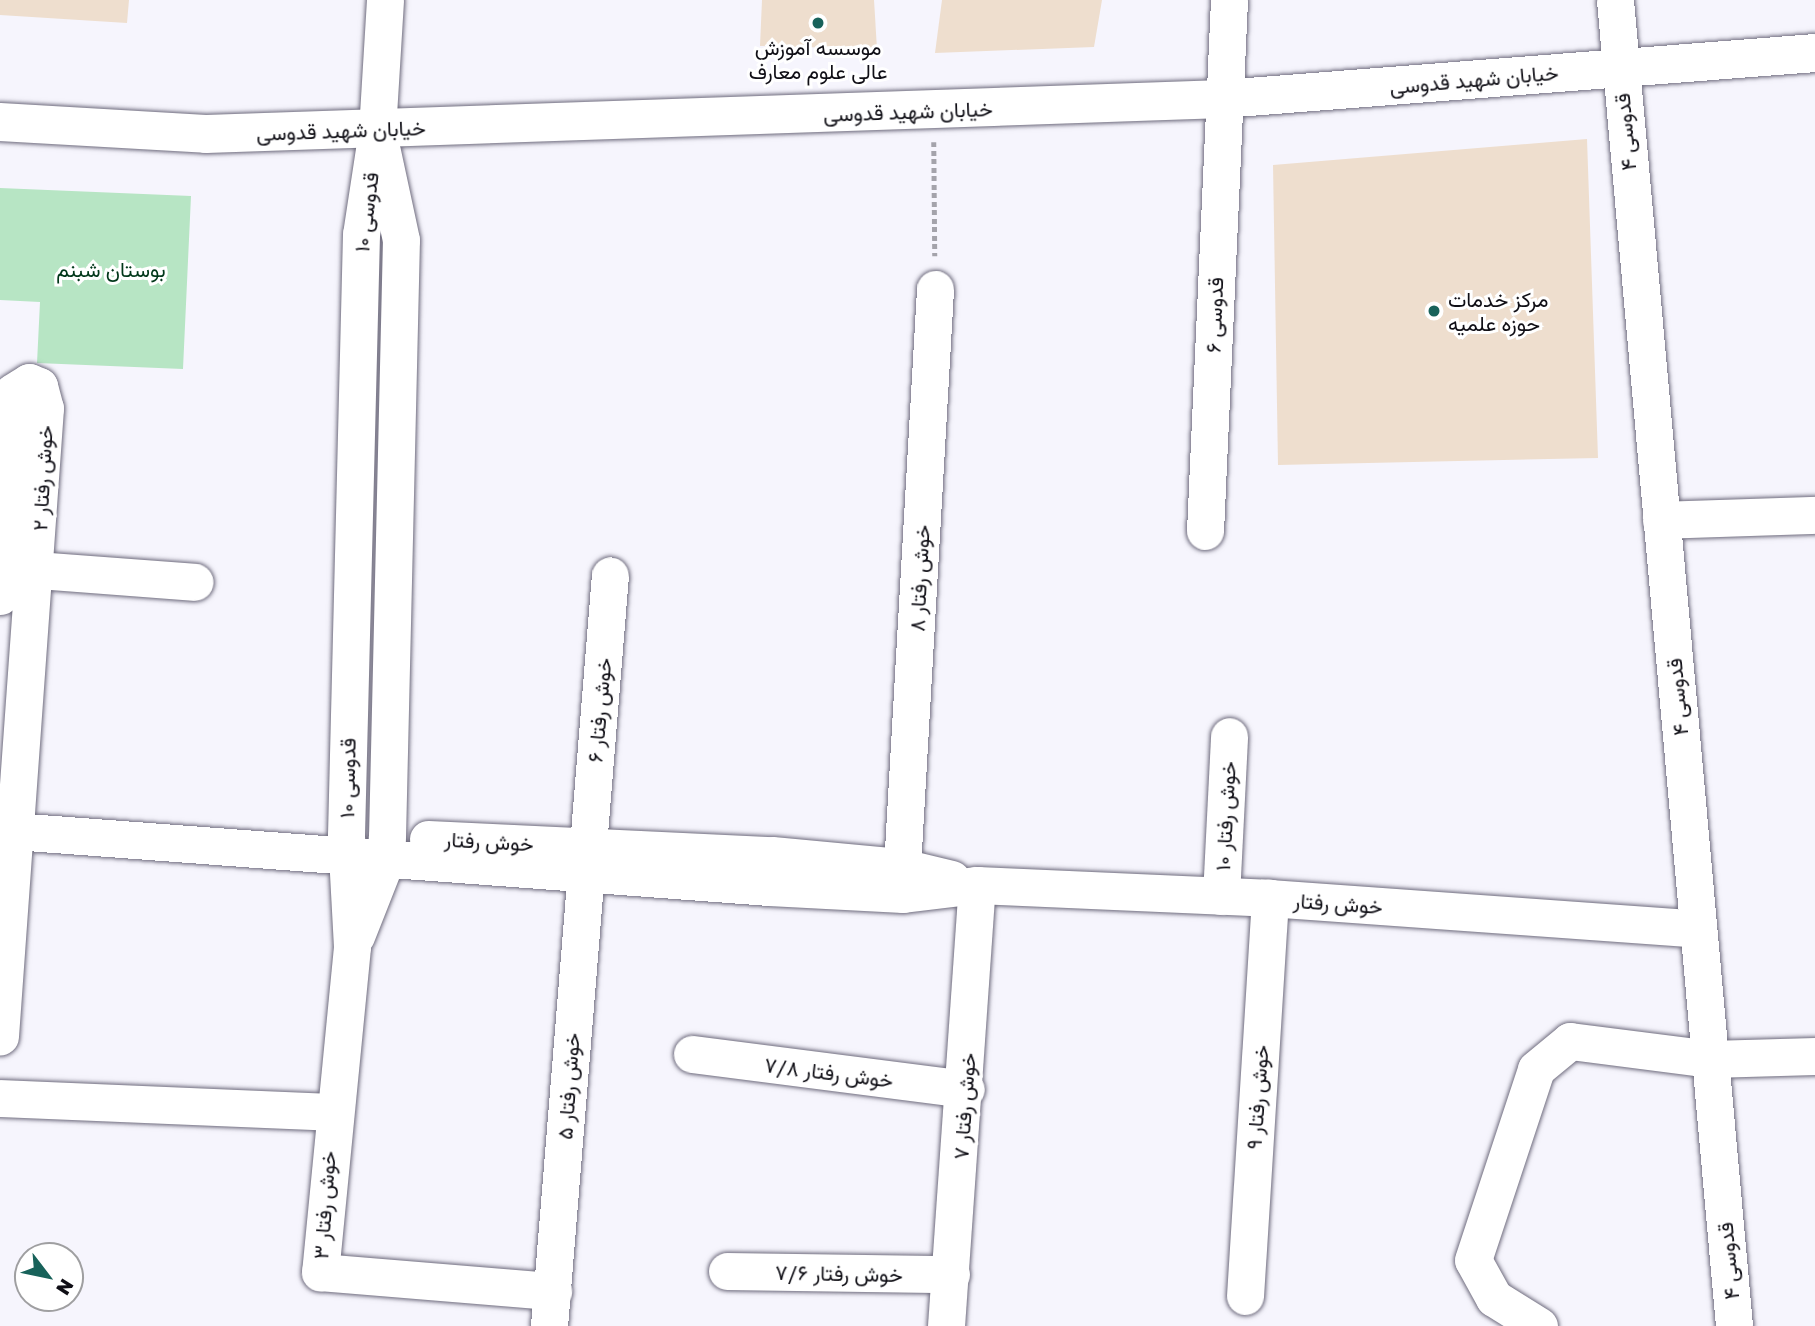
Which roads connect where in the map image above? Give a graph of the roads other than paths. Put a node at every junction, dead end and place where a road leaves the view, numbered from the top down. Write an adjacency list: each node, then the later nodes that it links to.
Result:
1 (384, 0): 8 (street)
2 (1229, 0): 6 (street, قدوسی ۶)
3 (1615, 0): 5 (street, قدوسی ۴)
4 (1815, 54): 5 (main road, خیابان شهید قدوسی)
5 (1619, 68): 6 (main road, خیابان شهید قدوسی); 11 (street, قدوسی ۴)
6 (1223, 99): 8 (main road, خیابان شهید قدوسی); 12 (street, قدوسی ۶)
7 (0, 122): 8 (main road, خیابان شهید قدوسی)
8 (377, 130): 19 (street, قدوسی ۱۰); 20 (street, قدوسی ۱۰)
9 (935, 289): 22 (street, خوش رفتار ۸)
10 (1815, 515): 11 (street)
11 (1661, 520): 26 (street, قدوسی ۴)
12 (1205, 531)
13 (37, 570): 15 (street); 16 (street, خوش رفتار ۲); 18 (street, خوش رفتار ۲)
14 (610, 575): 21 (street, خوش رفتار ۶)
15 (195, 582)
16 (0, 596)
17 (1229, 736): 24 (street, خوش رفتار ۱۰)
18 (8, 818): 19 (street, خوش رفتار); 28 (street, خوش رفتار ۲)
19 (346, 848): 20 (street, خوش رفتار); 27 (street, قدوسی ۱۰)
20 (387, 849): 21 (street, خوش رفتار); 27 (street)
21 (586, 860): 22 (street, خوش رفتار); 23 (street, خوش رفتار); 37 (street, خوش رفتار ۵)
22 (902, 867): 23 (street, خوش رفتار)
23 (976, 885): 24 (street, خوش رفتار); 32 (street, خوش رفتار ۷)
24 (1221, 896): 25 (street, خوش رفتار)
25 (1270, 898): 26 (street, خوش رفتار); 38 (street, خوش رفتار ۹)
26 (1698, 929): 31 (street, قدوسی ۴)
27 (352, 947): 34 (street, خوش رفتار ۳)
28 (0, 1036)
29 (692, 1055): 32 (street, خوش رفتار ۷/۸)
30 (1815, 1056): 31 (street)
31 (1710, 1059): 39 (street); 42 (street, قدوسی ۴)
32 (966, 1089): 36 (street, خوش رفتار ۷)
33 (0, 1098): 34 (street)
34 (331, 1112): 37 (street, خوش رفتار ۳)
35 (727, 1271): 36 (street, خوش رفتار ۷/۶)
36 (951, 1274): 41 (street, خوش رفتار ۷)
37 (553, 1290): 40 (street, خوش رفتار ۵)
38 (1245, 1296)
39 (1526, 1325)
40 (549, 1326)
41 (946, 1326)
42 (1734, 1326)

